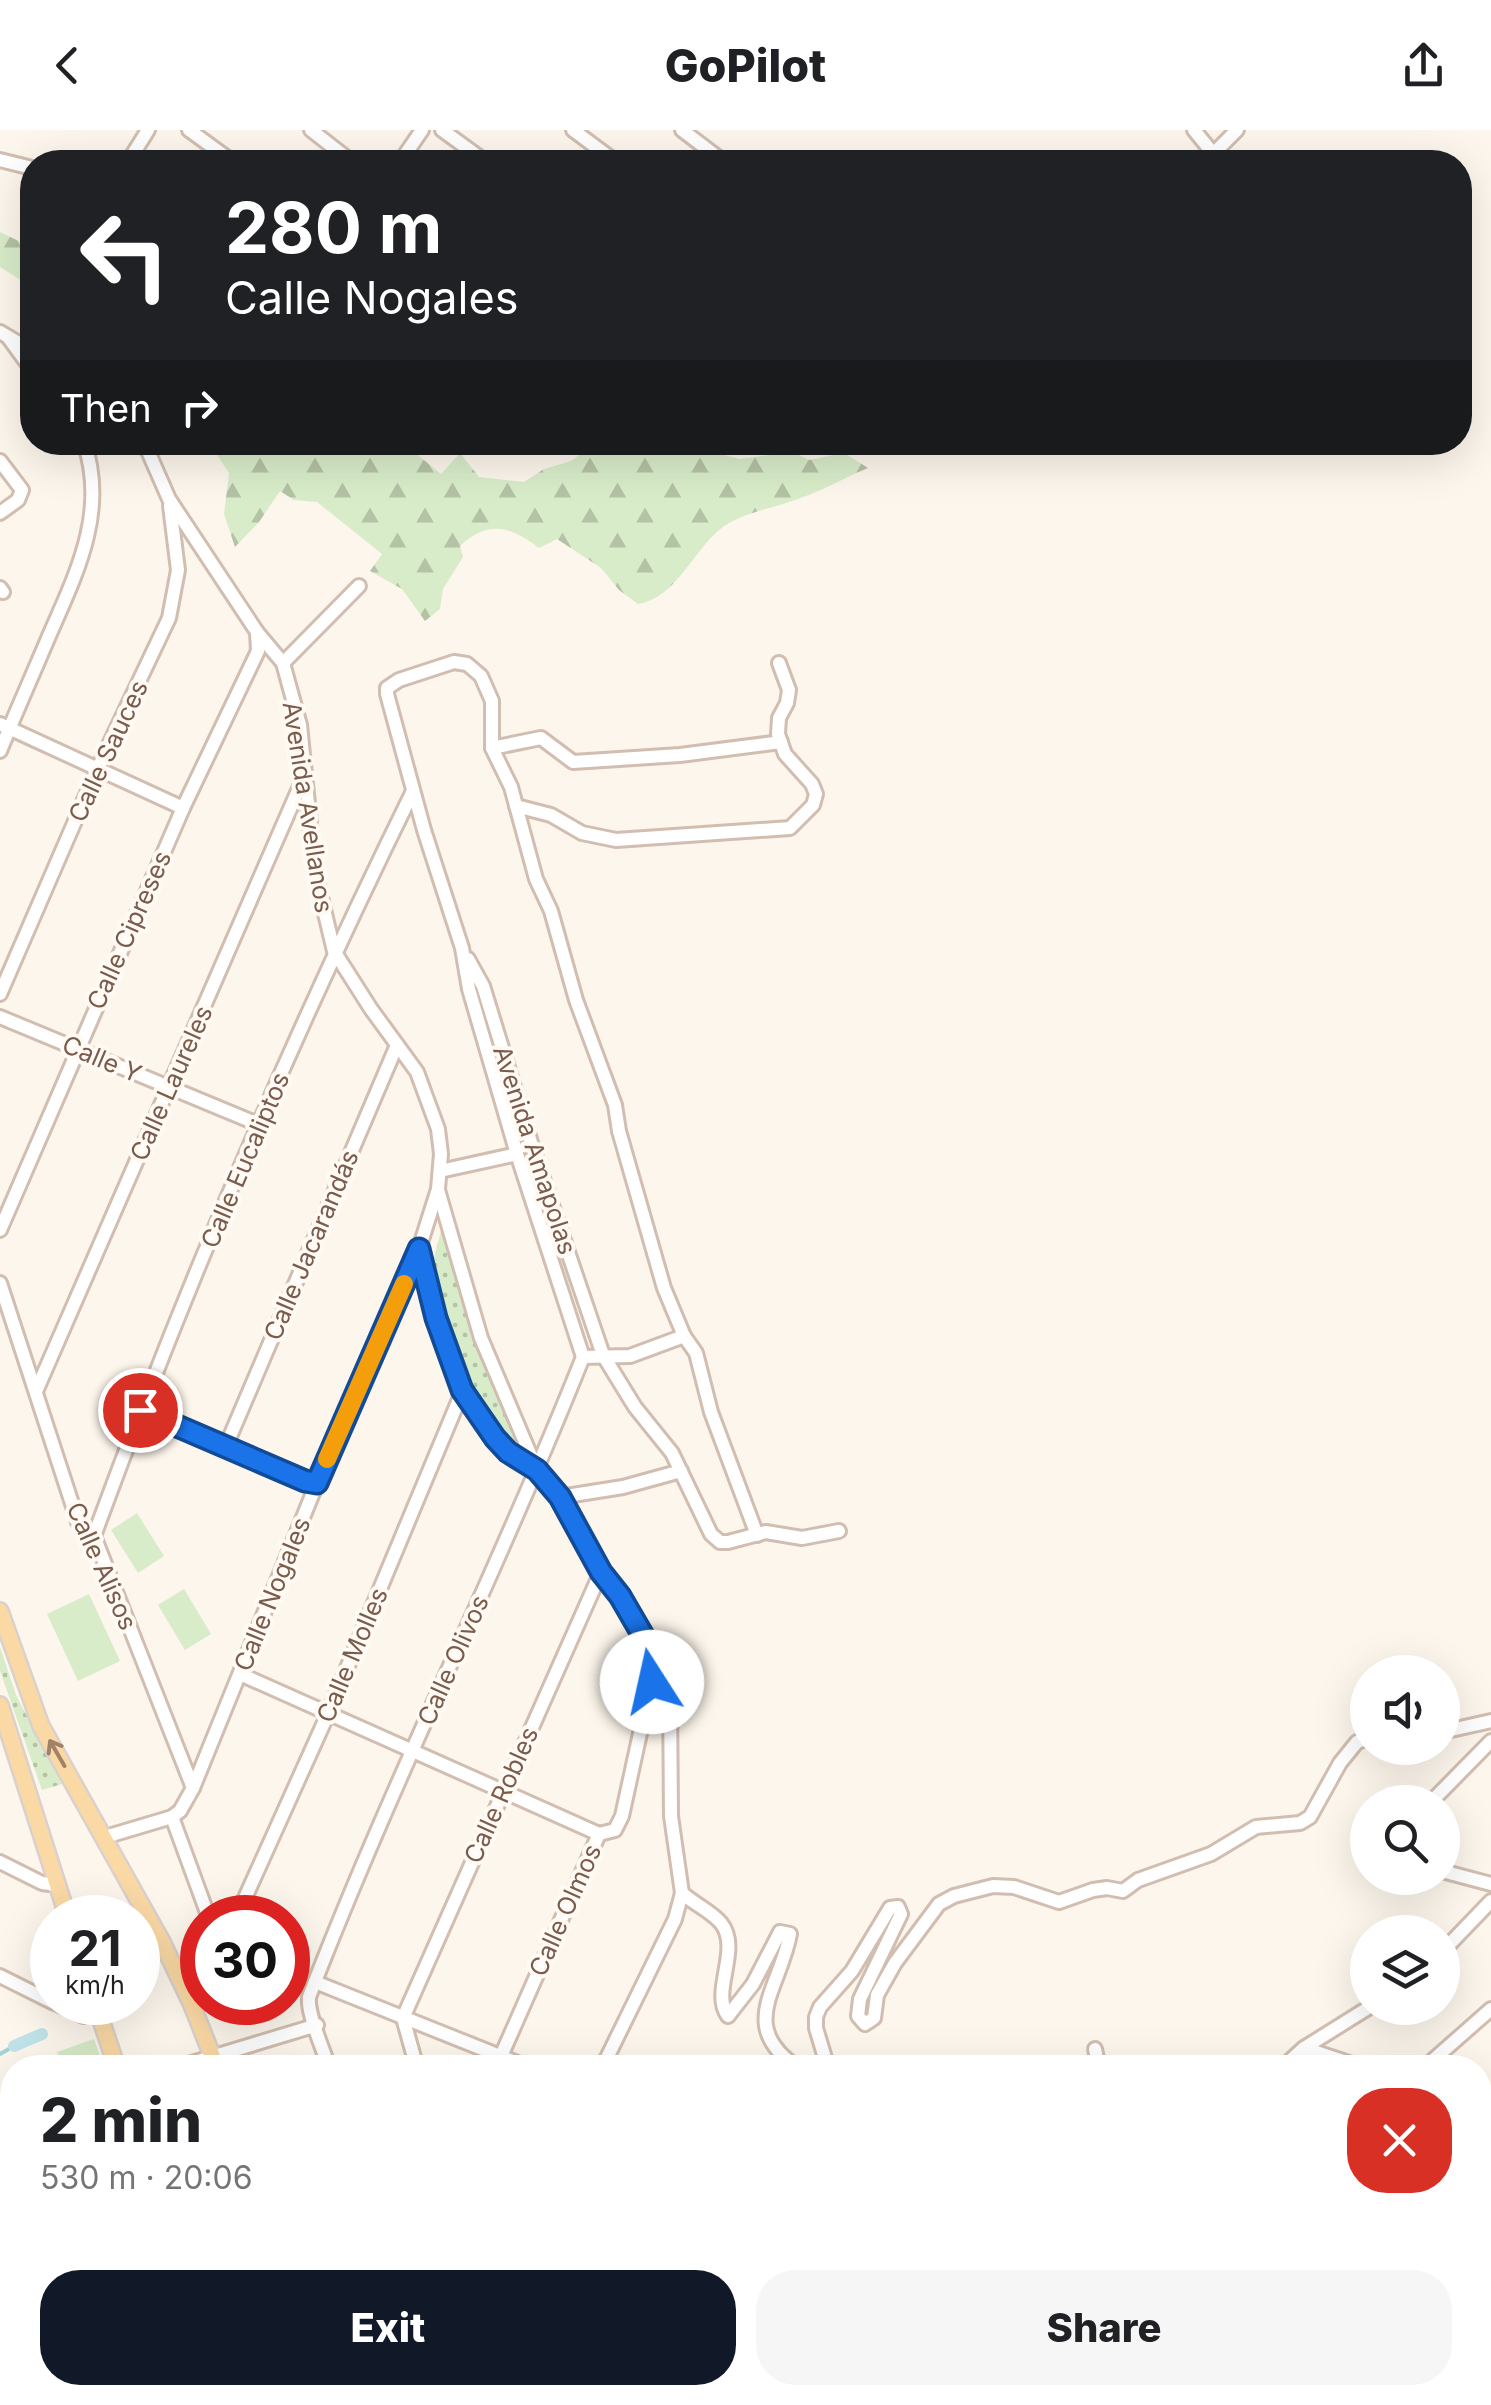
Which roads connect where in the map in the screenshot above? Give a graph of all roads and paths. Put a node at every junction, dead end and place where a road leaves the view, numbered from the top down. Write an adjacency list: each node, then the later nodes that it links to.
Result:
1 (189, 130): 7 (street)
2 (311, 130): 8 (street)
3 (442, 130): 9 (street)
4 (573, 130): 10 (street)
5 (682, 130): 11 (street)
6 (1194, 130): 12 (street)
7 (216, 150)
8 (337, 150)
9 (470, 150)
10 (600, 150)
11 (708, 150)
12 (1210, 150)
13 (4, 334): 14 (street)
14 (20, 355)
15 (87, 455): 24 (street)
16 (150, 455): 18 (street, Avenida Avellanos)
17 (0, 461): 19 (street)
18 (169, 499): 21 (street, Avenida Avellanos); 28 (street, Calle Sauces)
19 (0, 513)
20 (359, 586): 22 (street)
21 (257, 632): 22 (street, Avenida Avellanos); 32 (street, Calle Cipreses)
22 (283, 663): 29 (street, Avenida Avellanos)
23 (780, 663): 25 (street)
24 (5, 726): 27 (street); 28 (street)
25 (781, 742): 26 (street); 31 (street)
26 (492, 748): 30 (street, Avenida Amapolas); 31 (street)
27 (0, 751)
28 (98, 768): 32 (street); 35 (street, Calle Sauces)
29 (304, 776): 34 (street, Avenida Avellanos); 39 (street, Calle Laureles)
30 (413, 791): 33 (street, Avenida Amapolas); 34 (street, Calle Eucaliptos)
31 (516, 806): 47 (street)
32 (183, 808): 38 (street, Calle Cipreses)
33 (462, 948): 41 (street, Avenida Amapolas); 48 (street, Avenida Amapolas)
34 (334, 951): 37 (street, Avenida Avellanos); 40 (street, Calle Eucaliptos)
35 (0, 994)
36 (0, 1017): 38 (street, Calle Y)
37 (397, 1045): 42 (street, Avenida Avellanos); 53 (street, Calle Jacarandás)
38 (78, 1049): 39 (street, Calle Y); 44 (street, Calle Cipreses)
39 (169, 1087): 40 (street, Calle Y); 50 (street, Calle Laureles)
40 (260, 1124): 52 (street, Calle Eucaliptos)
41 (517, 1154): 42 (street); 49 (street, Avenida Amapolas)
42 (440, 1171): 43 (street, Avenida Avellanos)
43 (438, 1189): 45 (street, Avenida Avellanos); 54 (street)
44 (0, 1230)
45 (419, 1249): 51 (street); 56 (street, Calle Nogales)
46 (0, 1284): 50 (street, Calle Alisos)
47 (684, 1336): 48 (street); 59 (street)
48 (603, 1355): 49 (street); 55 (street, Avenida Amapolas)
49 (583, 1357): 54 (street, Calle Olivos)
50 (37, 1388): 60 (street, Calle Alisos)
51 (462, 1390): 54 (street); 66 (street, Calle Molles)
52 (140, 1410): 53 (street); 60 (street, Calle Eucaliptos)
53 (226, 1446): 56 (street)
54 (537, 1470): 57 (street); 71 (street, Calle Olivos)
55 (681, 1471): 57 (street); 59 (street, Avenida Amapolas)
56 (317, 1483): 64 (street, Calle Nogales)
57 (560, 1497): 61 (street)
58 (839, 1532): 59 (street)
59 (757, 1535)
60 (94, 1536): 73 (street, Calle Alisos)
61 (601, 1572): 63 (street); 74 (street, Calle Robles)
62 (0, 1611): 77 (main road, one-way to 62)
63 (656, 1658): 76 (street, Calle Olmos); 82 (street)
64 (240, 1674): 66 (street); 73 (street, Calle Nogales)
65 (0, 1706): 81 (main road)
66 (327, 1716): 71 (street); 85 (street, Calle Molles)
67 (1491, 1721): 68 (street)
68 (1460, 1728)
69 (1491, 1741): 72 (street)
70 (1350, 1749): 109 (street)
71 (411, 1753): 74 (street); 91 (street, Calle Olivos)
72 (1448, 1785)
73 (193, 1788): 75 (street, Calle Nogales)
74 (502, 1793): 76 (street); 94 (street, Calle Robles)
75 (172, 1817): 77 (street); 84 (street)
76 (599, 1834): 101 (street, Calle Olmos)
77 (105, 1838): 88 (main road)
78 (0, 1862): 81 (street)
79 (1460, 1876): 80 (street)
80 (1491, 1884)
81 (57, 1885): 83 (main road)
82 (682, 1894): 107 (street); 108 (street)
83 (60, 1895)
84 (201, 1895)
85 (246, 1895)
86 (1491, 1901): 87 (street)
87 (1460, 1933)
88 (162, 1942): 89 (main road)
89 (180, 1973)
90 (0, 1976): 92 (street)
91 (315, 1982): 94 (street); 98 (street)
92 (30, 1991)
93 (1491, 2009): 113 (street)
94 (403, 2018): 101 (street); 106 (street)
95 (1350, 2019): 99 (street)
96 (103, 2025): 102 (main road)
97 (204, 2025): 103 (main road)
98 (316, 2025): 104 (street); 105 (street)
99 (1304, 2048): 111 (street); 112 (street)
100 (1095, 2049): 110 (street)
101 (502, 2054)
102 (113, 2055)
103 (214, 2055)
104 (235, 2055)
105 (325, 2055)
106 (414, 2055)
107 (608, 2055)
108 (780, 2055)
109 (825, 2055)
110 (1096, 2055)
111 (1296, 2055)
112 (1325, 2055)
113 (1439, 2055)

